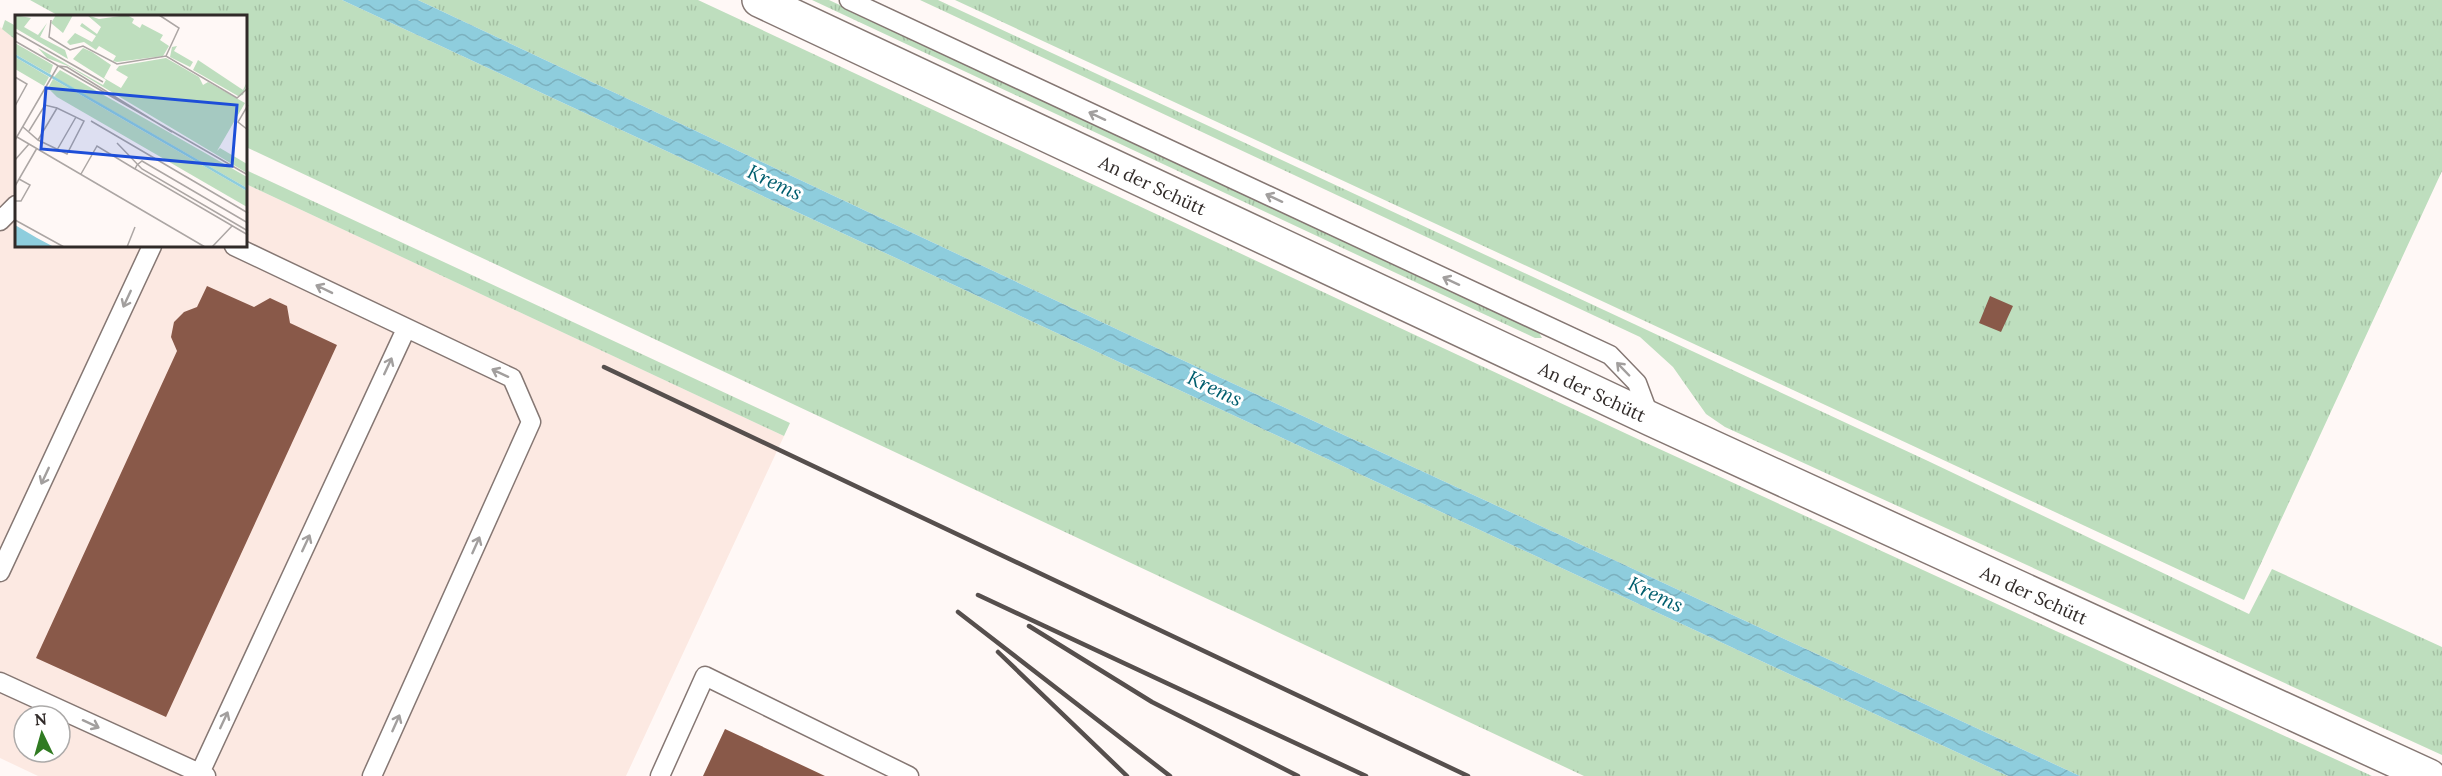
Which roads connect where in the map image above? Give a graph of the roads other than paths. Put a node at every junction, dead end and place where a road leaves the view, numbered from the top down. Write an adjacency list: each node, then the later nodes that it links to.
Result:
1 (759, 0): 8 (street, An der Schütt)
2 (849, 0): 8 (lane, one-way to 2)
3 (15, 206): 4 (lane)
4 (0, 221)
5 (151, 248): 9 (lane, one-way to 9)
6 (238, 248): 7 (lane, one-way to 6)
7 (406, 328): 11 (lane, one-way to 7); 12 (lane, one-way to 7)
8 (1651, 419): 15 (street, An der Schütt)
9 (0, 572)
10 (0, 682): 11 (lane, one-way to 11)
11 (203, 775)
12 (372, 776)
13 (660, 776): 14 (lane)
14 (909, 776)
15 (2429, 776)

